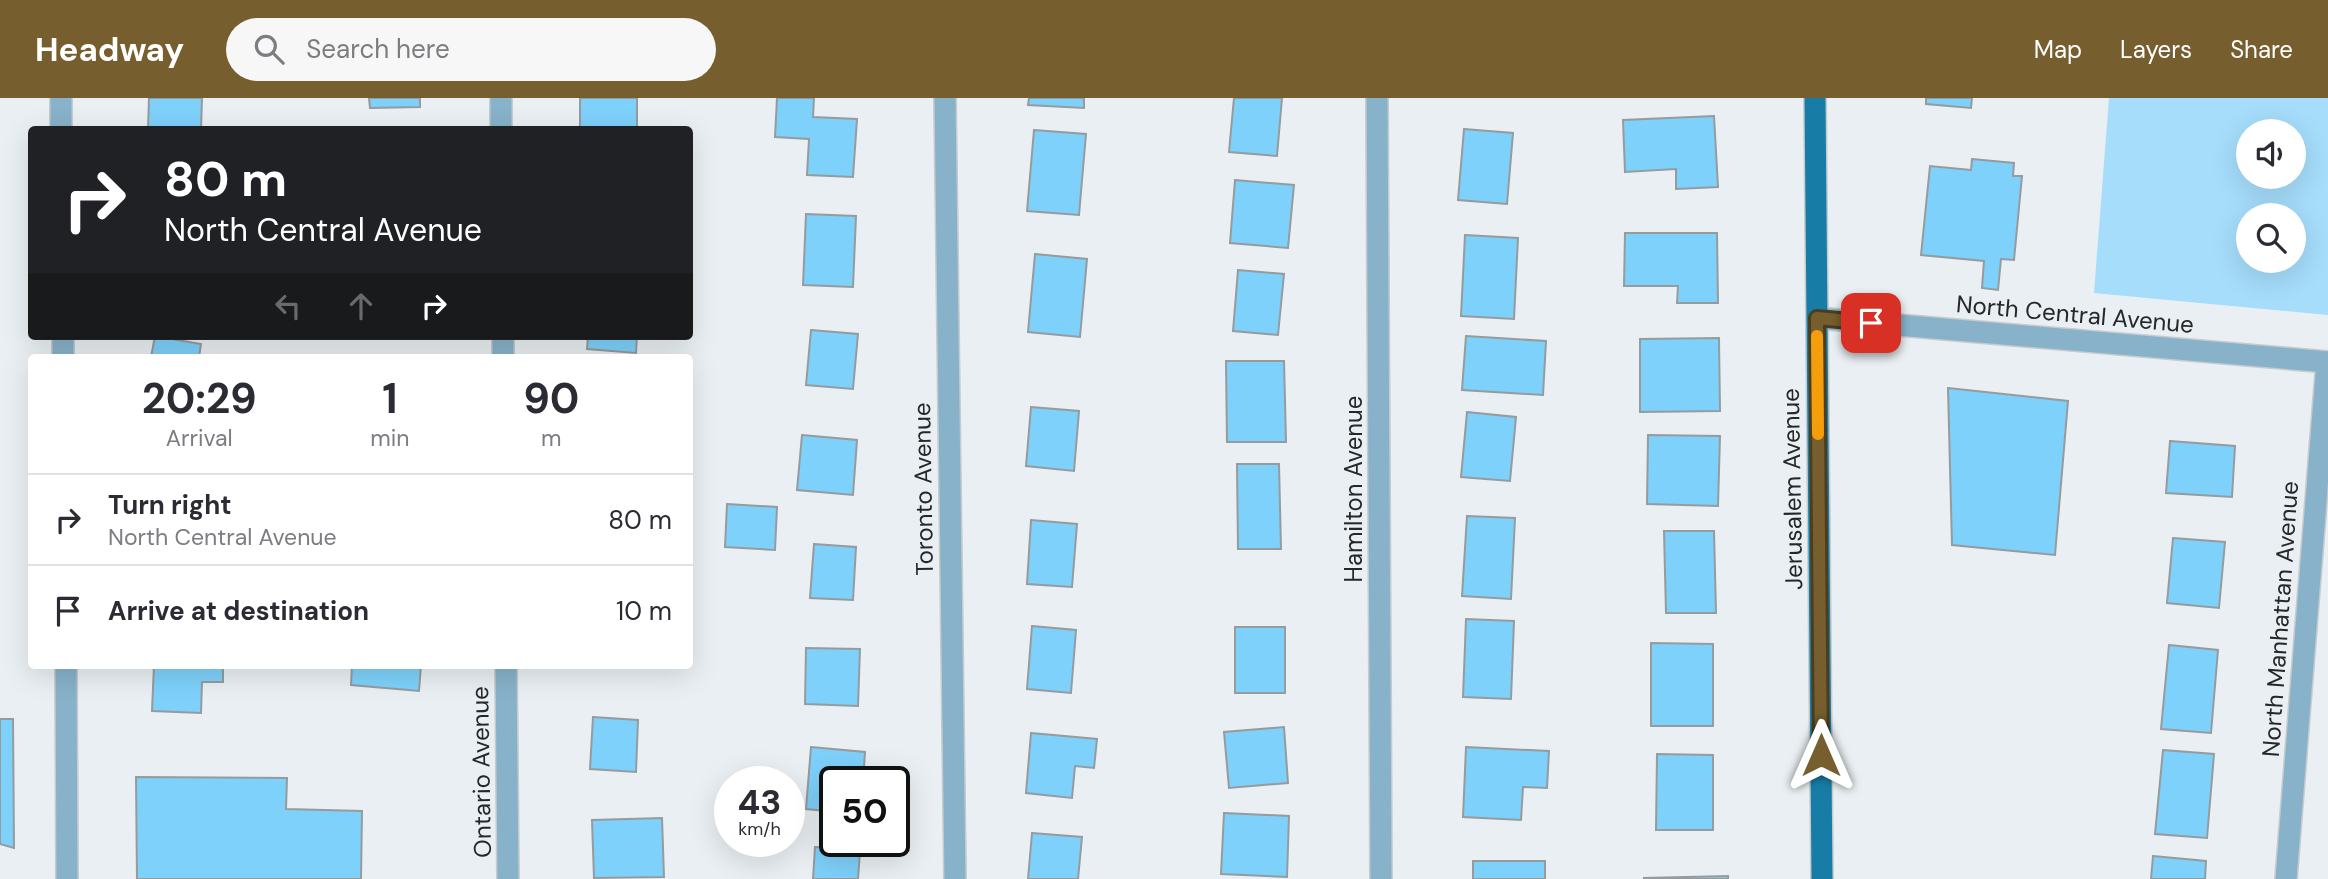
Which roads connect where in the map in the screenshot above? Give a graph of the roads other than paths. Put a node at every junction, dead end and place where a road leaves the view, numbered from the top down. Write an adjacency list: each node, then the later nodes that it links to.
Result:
1 (61, 98): 6 (street)
2 (501, 98): 7 (street)
3 (944, 98): 14 (street, Toronto Avenue)
4 (1377, 98): 15 (street, Hamilton Avenue)
5 (1815, 98): 8 (main road, Jerusalem Avenue)
6 (61, 126)
7 (501, 126)
8 (1817, 318): 9 (street, North Central Avenue); 16 (main road, Jerusalem Avenue)
9 (2327, 362): 17 (street, North Manhattan Avenue)
10 (66, 669): 12 (street)
11 (506, 669): 13 (street, Ontario Avenue)
12 (67, 879)
13 (508, 879)
14 (955, 879)
15 (1381, 879)
16 (1822, 879)
17 (2286, 879)

